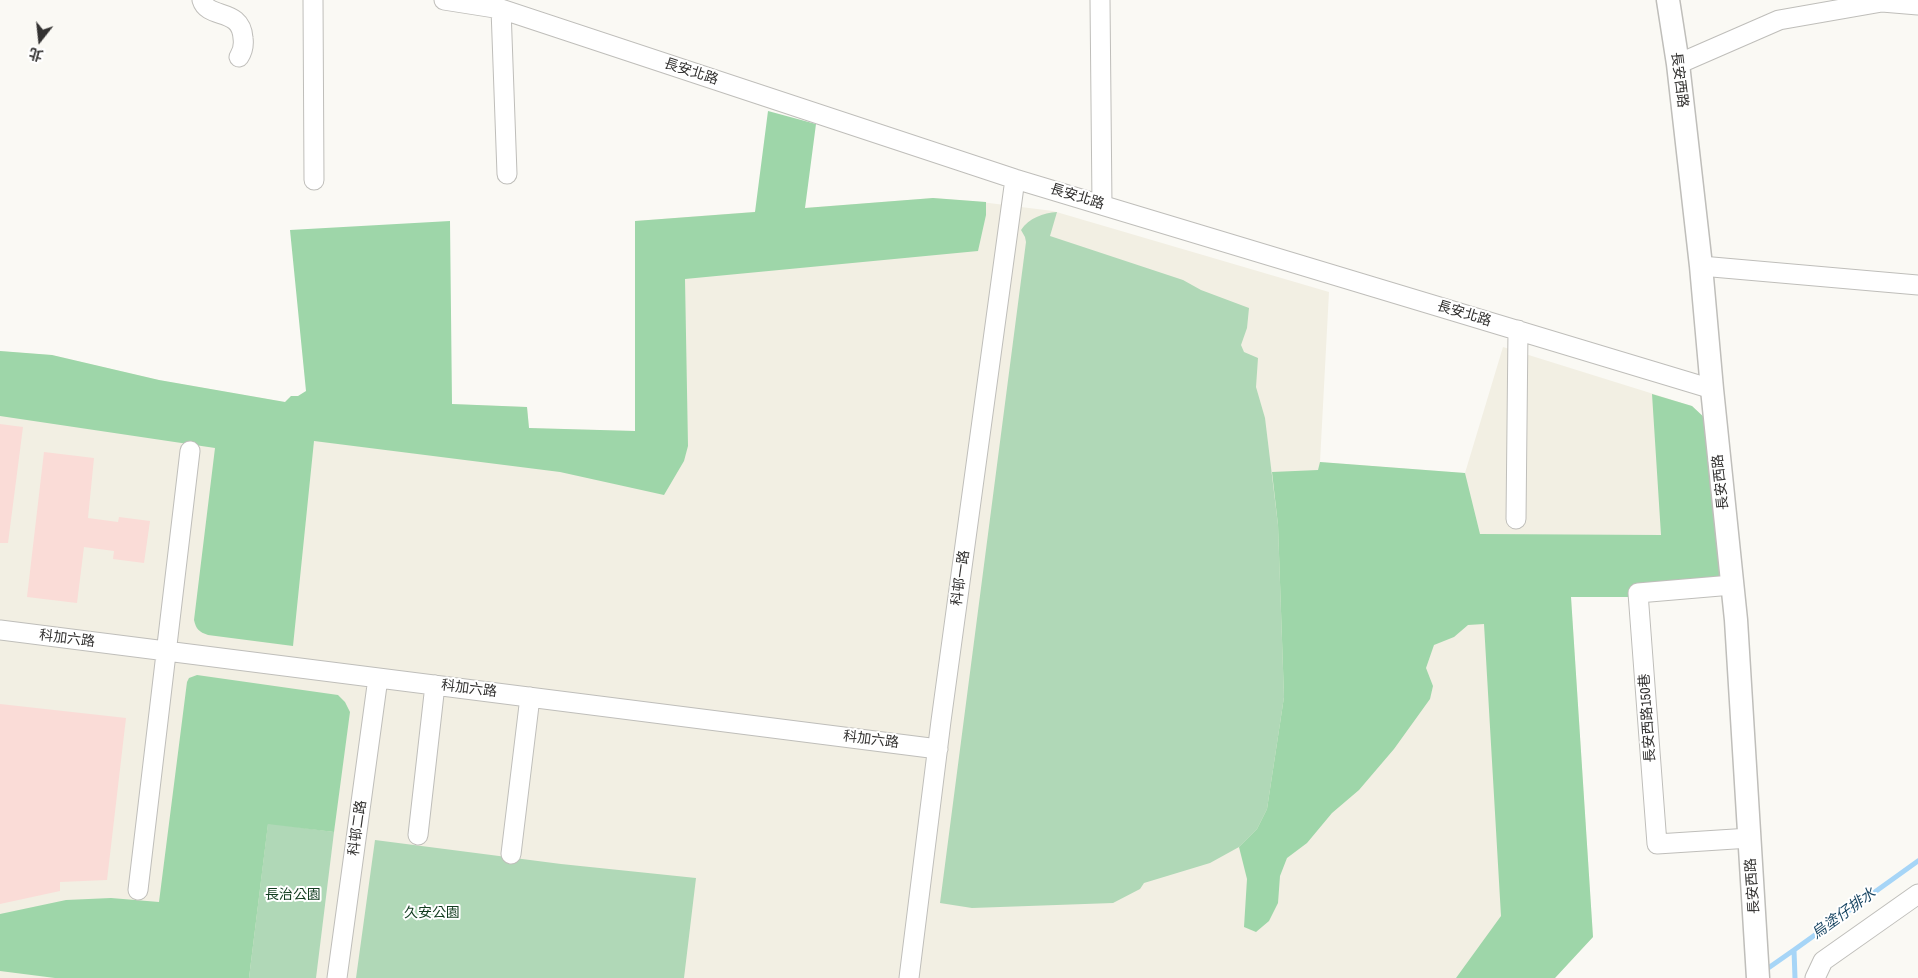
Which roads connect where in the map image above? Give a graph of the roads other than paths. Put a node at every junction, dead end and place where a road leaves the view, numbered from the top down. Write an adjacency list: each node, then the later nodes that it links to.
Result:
1 (202, 0): 8 (street)
2 (313, 0): 12 (street)
3 (444, 0): 7 (street, 長安北路)
4 (1100, 0): 13 (street)
5 (1668, 0): 9 (main road, 長安西路)
6 (1918, 5): 9 (street)
7 (501, 9): 10 (street); 11 (street, 長安北路)
8 (239, 57)
9 (1678, 64): 14 (main road, 長安西路)
10 (507, 174)
11 (1016, 179): 13 (street, 長安北路); 26 (street, 科邨一路)
12 (314, 180)
13 (1102, 205): 16 (street, 長安北路)
14 (1702, 266): 15 (street); 17 (main road, 長安西路)
15 (1918, 285)
16 (1518, 330): 17 (street, 長安北路); 19 (street)
17 (1712, 389): 20 (main road, 長安西路)
18 (190, 452): 22 (street)
19 (1516, 518)
20 (1732, 586): 28 (main road, 長安西路); 28 (street, 長安西路150巷)
21 (0, 630): 22 (street, 科加六路)
22 (166, 651): 23 (street, 科加六路); 30 (street)
23 (378, 678): 24 (street, 科加六路); 33 (street, 科邨二路)
24 (435, 685): 25 (street, 科加六路); 27 (street)
25 (530, 697): 26 (street, 科加六路); 29 (street)
26 (938, 748): 34 (street, 科邨一路)
27 (418, 835)
28 (1750, 838): 32 (main road, 長安西路)
29 (511, 854)
30 (138, 890)
31 (1918, 894): 35 (street)
32 (1758, 972)
33 (337, 978)
34 (909, 978)
35 (1816, 978)

